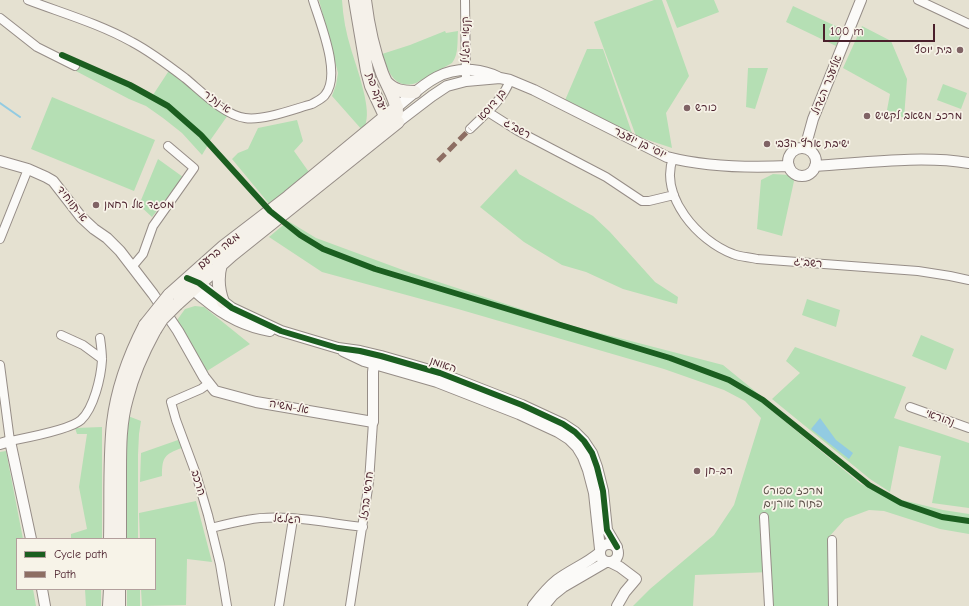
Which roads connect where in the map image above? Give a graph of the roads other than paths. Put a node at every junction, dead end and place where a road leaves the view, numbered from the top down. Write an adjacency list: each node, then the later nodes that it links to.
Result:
1 (28, 0): 2 (street, א-נת'ר)
2 (313, 0)
3 (355, 0): 16 (main road, יעקב פת)
4 (365, 0): 13 (main road, יעקב פת)
5 (465, 0): 11 (street, קנאי הגליל)
6 (861, 0): 24 (street, אליעזר הגדול)
7 (918, 0): 9 (street)
8 (0, 18): 10 (street)
9 (969, 24)
10 (75, 66)
11 (466, 70): 12 (street, יוסי בן יועזר); 14 (street, קנאי הגליל); 15 (street, יוסי בן יועזר)
12 (505, 79): 14 (street, יוסי בן יועזר); 18 (street, בן דוסא); 25 (street, יוסי בן יועזר)
13 (385, 81): 15 (main road); 17 (main road, יעקב פת)
14 (466, 81): 20 (street, יוסי בן יועזר)
15 (416, 92): 17 (street, יוסי בן יועזר)
16 (375, 96): 19 (main road, יעקב פת); 21 (main road)
17 (397, 107): 19 (main road, משה ברעם); 20 (main road, יעקב פת)
18 (488, 112): 22 (street, בן דוסא); 31 (street, רשב"ג)
19 (385, 116): 20 (main road, יעקב פת); 21 (main road, משה ברעם)
20 (398, 122): 32 (main road, משה ברעם)
21 (371, 127): 32 (main road, משה ברעם)
22 (470, 129)
23 (168, 146): 36 (street)
24 (805, 148): 28 (street); 29 (street)
25 (673, 158): 28 (street, יוסי בן יועזר); 31 (street, רשב"ג)
26 (0, 161): 30 (street, א-תווחיד)
27 (969, 163): 29 (street)
28 (789, 166): 29 (street)
29 (815, 166)
30 (28, 169): 34 (street); 36 (street, א-תווחיד)
31 (674, 195): 38 (street, רשב"ג)
32 (292, 201): 33 (main road, משה ברעם)
33 (250, 233): 35 (main road, משה ברעם); 37 (main road, משה ברעם)
34 (0, 239)
35 (221, 264): 39 (main road, משה ברעם); 41 (main road)
36 (132, 266): 49 (street, א-תווחיד)
37 (187, 278): 39 (street, האומן); 40 (main road, משה ברעם)
38 (969, 280)
39 (196, 286): 40 (main road, משה ברעם); 41 (street, האומן); 44 (street, האומן)
40 (173, 299): 42 (main road, משה ברעם, bridge)
41 (223, 302): 44 (street, האומן)
42 (150, 328): 59 (main road, משה ברעם); 60 (main road, משה ברעם)
43 (61, 335): 46 (street)
44 (293, 335): 47 (street, האומן)
45 (100, 338): 46 (street)
46 (102, 359): 53 (street)
47 (379, 362): 51 (street, חרשי ברזל); 62 (street, האומן); 63 (street, האומן)
48 (0, 365): 53 (street)
49 (208, 384): 51 (street, אל-משיה); 57 (street, הרכב)
50 (910, 407): 52 (street, נהוראי)
51 (373, 422): 56 (street, חרשי ברזל)
52 (969, 428)
53 (5, 443): 58 (street)
54 (764, 517): 78 (street)
55 (293, 519): 56 (street, הגלגל); 57 (street, הגלגל); 73 (street)
56 (363, 527): 74 (street, חרשי ברזל)
57 (211, 528): 72 (street, הרכב)
58 (31, 538)
59 (110, 538)
60 (120, 538)
61 (832, 540): 79 (street)
62 (600, 551): 63 (street); 64 (street); 75 (street)
63 (618, 551): 64 (street); 65 (street, האומן)
64 (608, 562): 65 (street); 76 (street)
65 (636, 579): 77 (street)
66 (42, 590): 69 (street)
67 (110, 590): 70 (main road)
68 (119, 590): 71 (main road)
69 (45, 606)
70 (109, 606)
71 (119, 606)
72 (227, 606)
73 (279, 606)
74 (350, 606)
75 (533, 606)
76 (544, 606)
77 (617, 606)
78 (769, 606)
79 (833, 606)

